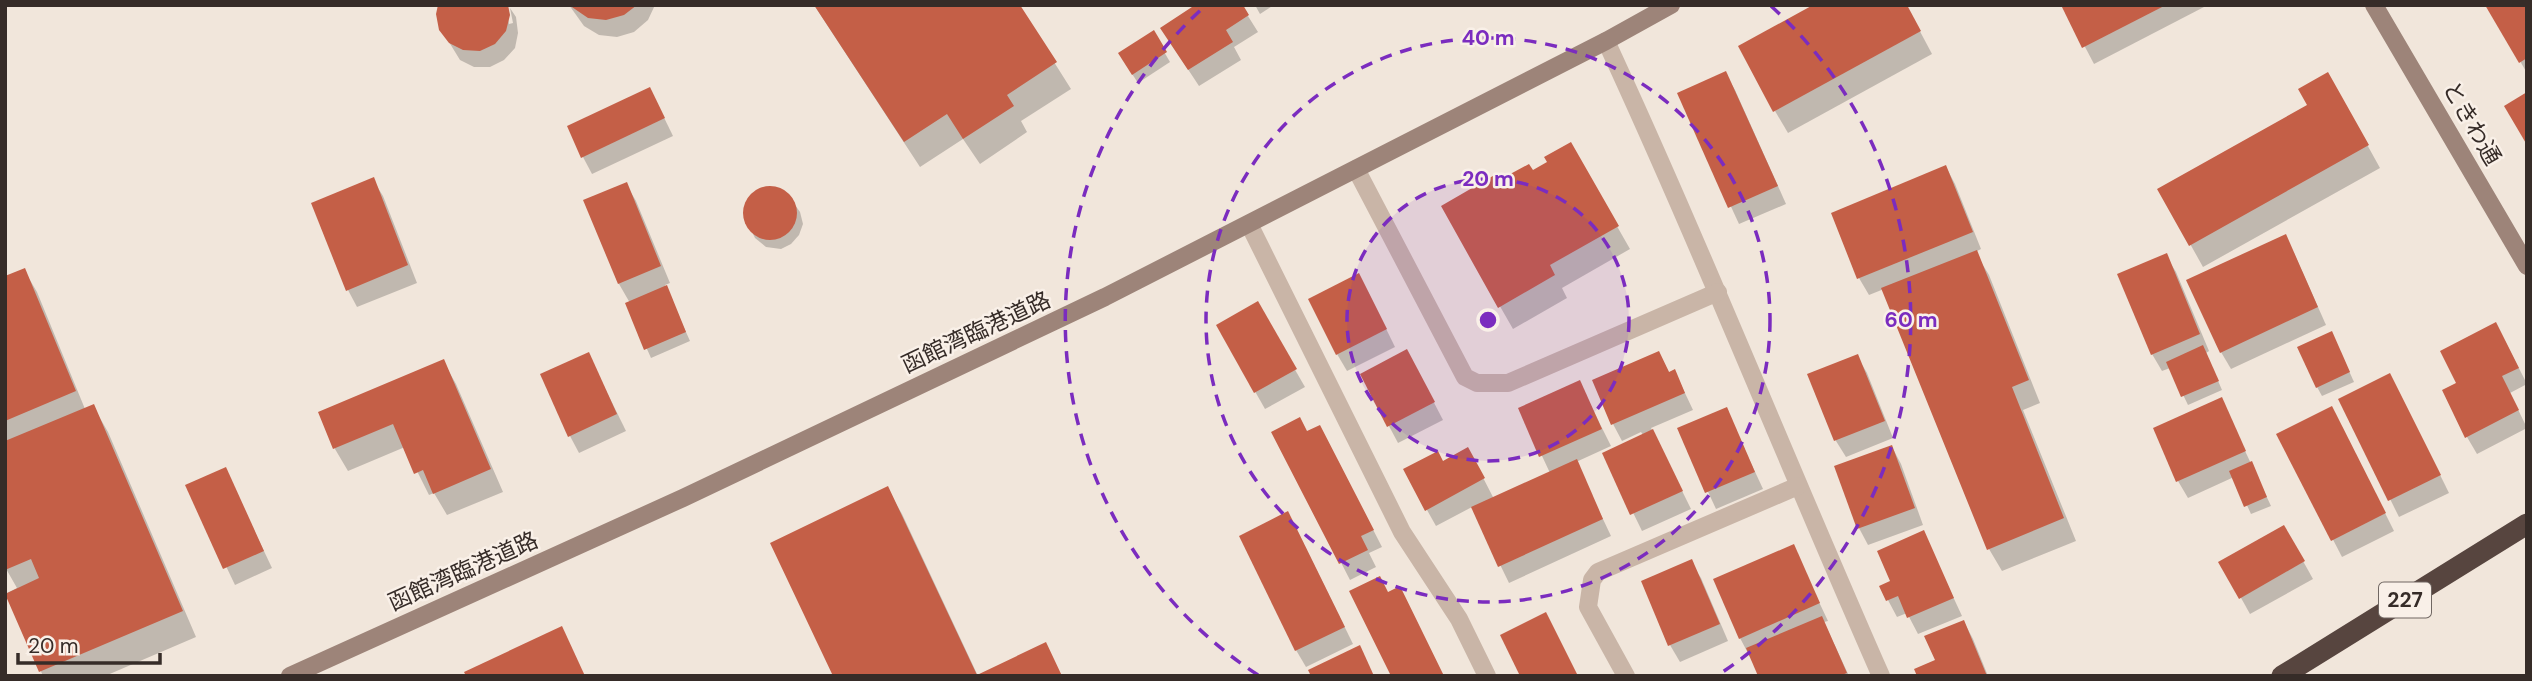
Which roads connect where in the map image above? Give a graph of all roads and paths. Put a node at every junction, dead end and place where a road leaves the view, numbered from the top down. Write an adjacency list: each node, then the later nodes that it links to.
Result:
1 (1671, 5): 3 (street, 函館湾臨港道路)
2 (2374, 5): 6 (street, ときわ通)
3 (1606, 41): 4 (street, 函館湾臨港道路); 7 (street)
4 (1356, 169): 5 (street, 函館湾臨港道路); 7 (street)
5 (1249, 224): 10 (street, 函館湾臨港道路); 11 (street)
6 (2527, 266)
7 (1718, 292): 8 (street)
8 (1798, 486): 12 (street); 13 (street)
9 (2527, 524): 14 (highway, 227)
10 (290, 676)
11 (1487, 676)
12 (1626, 676)
13 (1881, 676)
14 (2283, 676)

